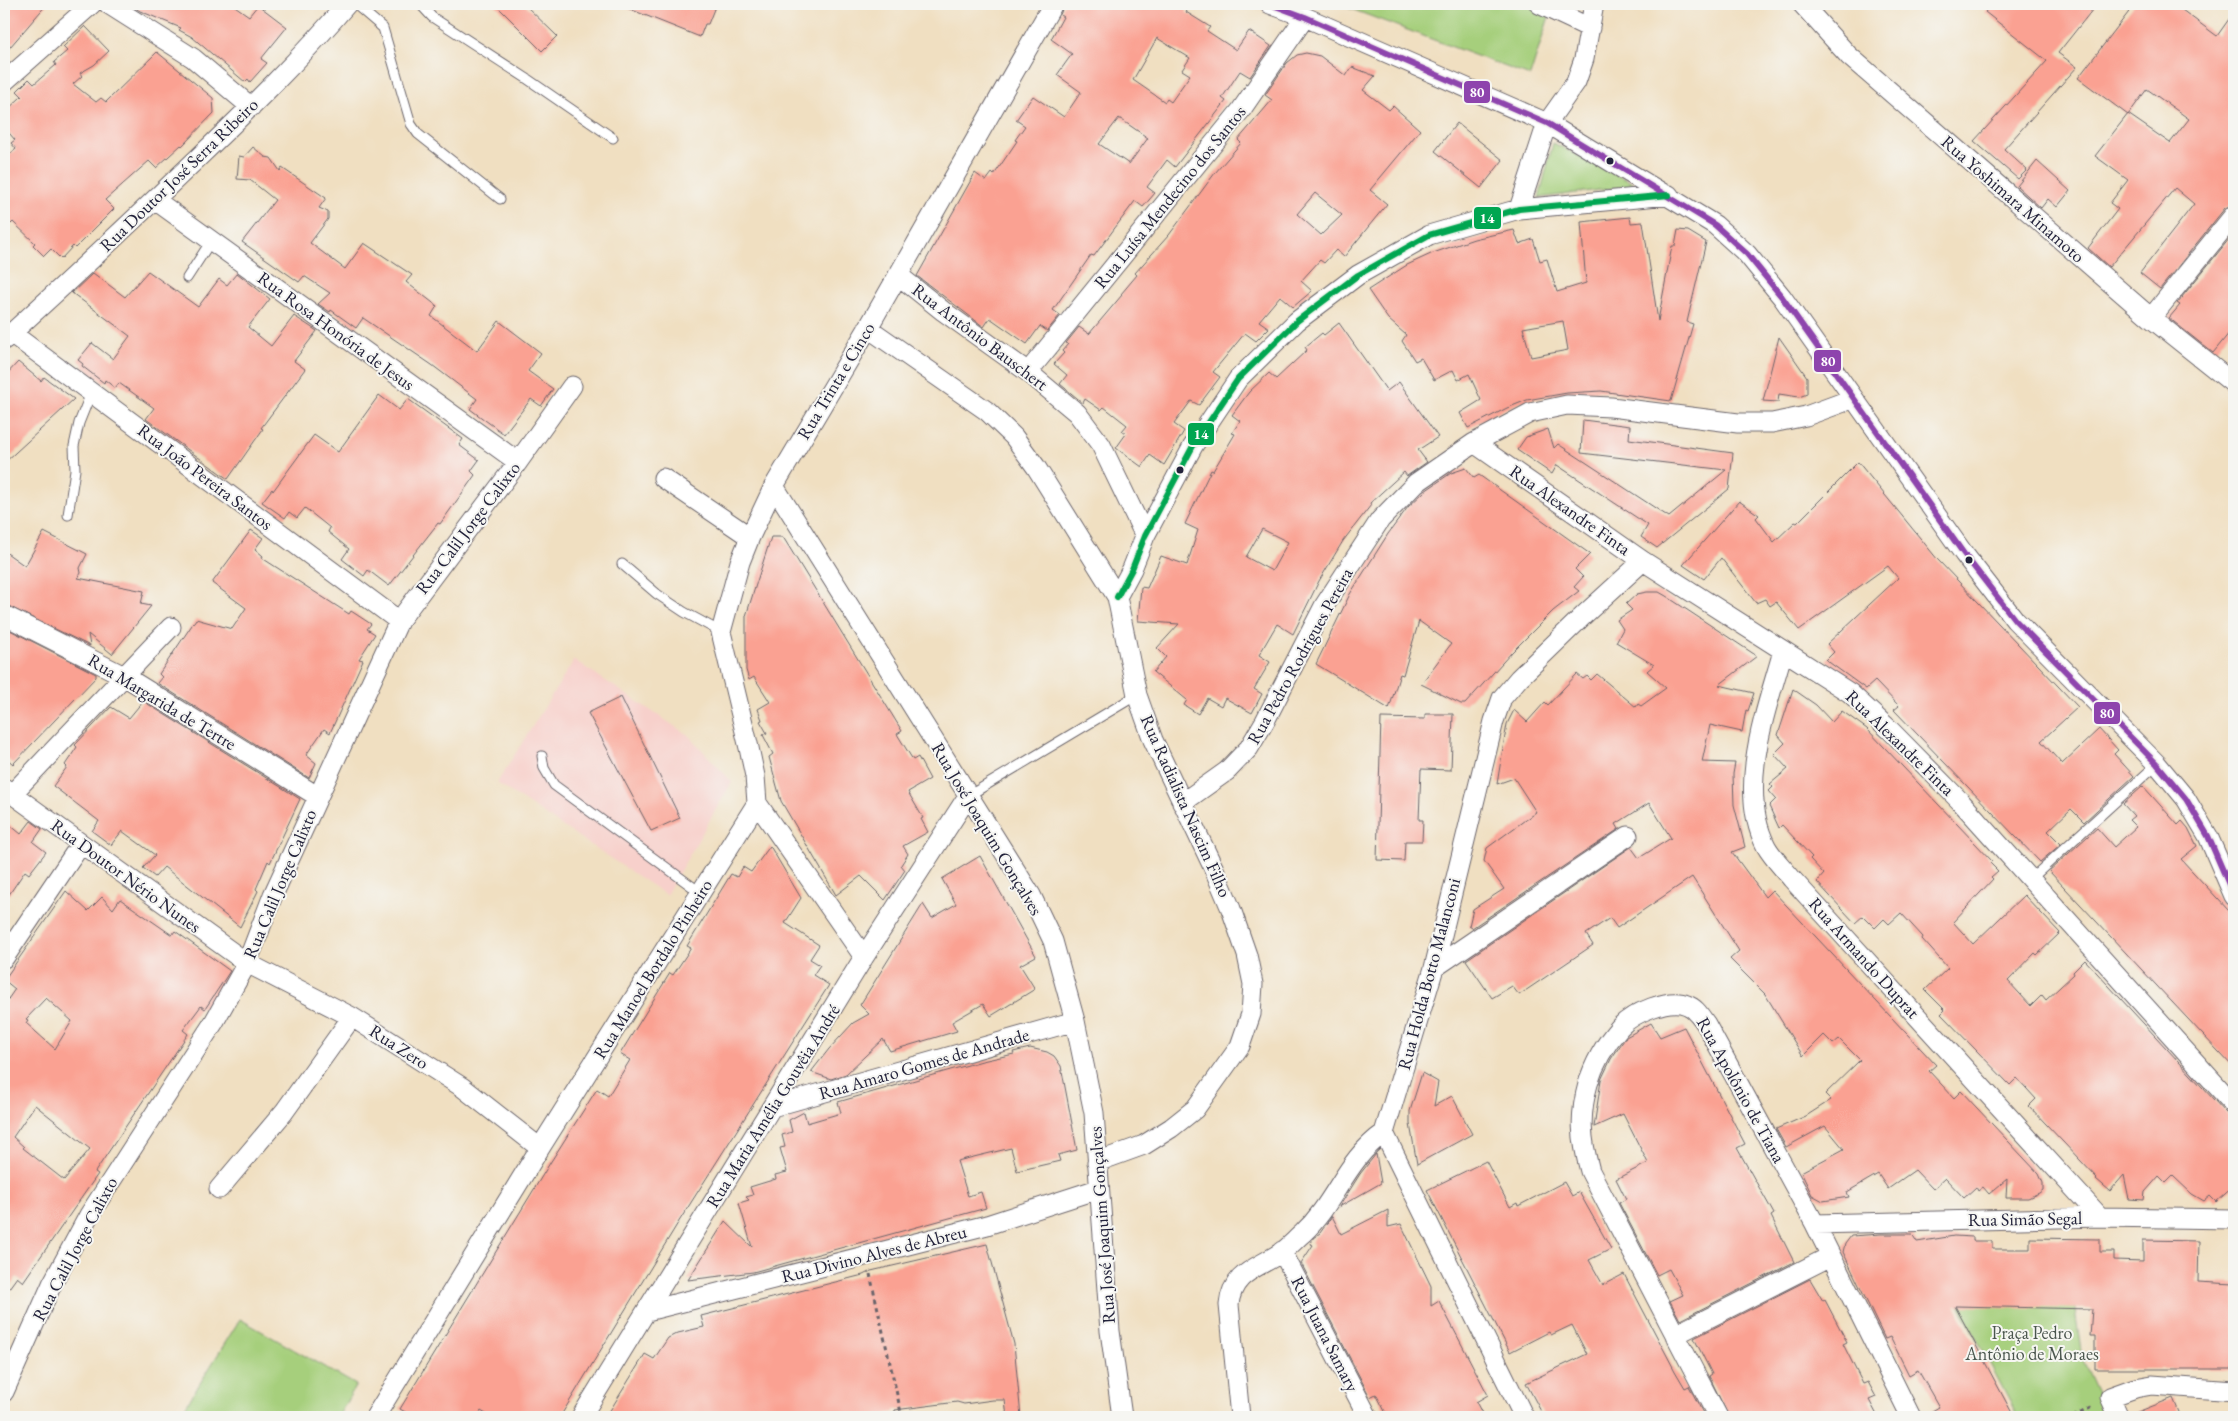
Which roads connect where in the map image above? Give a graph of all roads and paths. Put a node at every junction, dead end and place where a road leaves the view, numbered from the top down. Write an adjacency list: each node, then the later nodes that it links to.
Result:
1 (92, 4): 13 (street)
2 (108, 4): 14 (street)
3 (347, 4): 14 (street, Rua Doutor José Serra Ribeiro)
4 (354, 4): 18 (lane)
5 (420, 4): 16 (lane)
6 (1054, 4): 23 (street, Rua Antônio Bauschert)
7 (1270, 4): 11 (street)
8 (1539, 4): 12 (street)
9 (1594, 4): 12 (street)
10 (1802, 4): 25 (street, Rua Yoshimara Minamoto)
11 (1305, 17): 15 (street); 28 (street, Rua Luísa Mendecino dos Santos)
12 (1590, 28): 15 (street)
13 (4, 82)
14 (250, 107): 19 (street, Rua Doutor José Serra Ribeiro)
15 (1547, 123): 17 (street); 20 (street)
16 (613, 138)
17 (1669, 195): 20 (street); 32 (street)
18 (500, 199)
19 (155, 200): 22 (street, Rua Rosa Honória de Jesus); 27 (street, Rua Doutor José Serra Ribeiro)
20 (1519, 209): 38 (street)
21 (2234, 215): 25 (street)
22 (211, 241): 24 (lane); 34 (street, Rua Rosa Honória de Jesus)
23 (898, 274): 26 (street, Rua Trinta e Cinco); 28 (street, Rua Antônio Bauschert)
24 (187, 278)
25 (2151, 318): 29 (street, Rua Yoshimara Minamoto)
26 (868, 328): 36 (street, Rua Trinta e Cinco); 42 (street, Rua Radialista Nascim Filho)
27 (7, 337): 31 (street, Rua João Pereira Santos)
28 (1028, 372): 38 (street, Rua Antônio Bauschert)
29 (2234, 384)
30 (572, 386): 34 (street, Rua Calil Jorge Calixto)
31 (92, 393): 37 (lane); 44 (street, Rua João Pereira Santos)
32 (1852, 399): 33 (street, Rua Pedro Rodrigues Pereira); 51 (street)
33 (1474, 442): 40 (street, Rua Alexandre Finta); 55 (street, Rua Pedro Rodrigues Pereira)
34 (518, 462): 44 (street, Rua Calil Jorge Calixto)
35 (663, 478): 39 (street)
36 (774, 486): 39 (street); 54 (street, Rua José Joaquim Gonçalves)
37 (68, 515)
38 (1145, 536): 42 (street)
39 (750, 537): 46 (street)
40 (1643, 561): 47 (street, Rua Alexandre Finta); 65 (street, Rua Holda Botto Malanconi)
41 (622, 564): 46 (lane)
42 (1117, 597): 49 (street, Rua Radialista Nascim Filho)
43 (4, 615): 48 (street, Rua Margarida de Tertre)
44 (399, 622): 53 (street, Rua Calil Jorge Calixto)
45 (171, 627): 48 (street)
46 (721, 632): 56 (street)
47 (1783, 651): 59 (street, Rua Alexandre Finta); 75 (street, Rua Armando Duprat)
48 (124, 676): 52 (street); 53 (street, Rua Margarida de Tertre)
49 (1137, 695): 54 (lane); 55 (street, Rua Radialista Nascim Filho)
50 (542, 756): 60 (lane)
51 (2157, 764): 59 (lane); 61 (street)
52 (8, 791): 58 (street, Rua Doutor Nério Nunes)
53 (317, 796): 64 (street, Rua Calil Jorge Calixto)
54 (968, 796): 62 (street, Rua Maria Amélia Gouvêia André); 67 (street, Rua José Joaquim Gonçalves)
55 (1182, 802): 72 (street, Rua Radialista Nascim Filho)
56 (757, 804): 60 (street, Rua Manoel Bordalo Pinheiro); 62 (street)
57 (1628, 836): 65 (street)
58 (81, 844): 63 (street); 64 (street, Rua Doutor Nério Nunes)
59 (2032, 878): 68 (street, Rua Alexandre Finta)
60 (701, 893): 71 (street, Rua Manoel Bordalo Pinheiro)
61 (2234, 896)
62 (864, 957): 69 (street, Rua Maria Amélia Gouvêia André)
63 (4, 958)
64 (247, 963): 66 (street, Rua Zero); 84 (street, Rua Calil Jorge Calixto)
65 (1434, 968): 70 (street, Rua Holda Botto Malanconi)
66 (352, 1017): 71 (street, Rua Zero); 73 (street)
67 (1075, 1021): 69 (street, Rua Amaro Gomes de Andrade); 72 (street, Rua José Joaquim Gonçalves)
68 (2234, 1105)
69 (772, 1107): 81 (street, Rua Maria Amélia Gouvêia André)
70 (1384, 1133): 78 (street); 92 (street)
71 (540, 1148): 86 (street, Rua Manoel Bordalo Pinheiro)
72 (1097, 1162): 74 (street, Rua José Joaquim Gonçalves)
73 (219, 1189)
74 (1098, 1189): 80 (street, Rua Divino Alves de Abreu); 89 (street, Rua José Joaquim Gonçalves)
75 (2100, 1217): 76 (street, Rua Simão Segal); 77 (street, Rua Simão Segal)
76 (2234, 1220)
77 (1815, 1224): 79 (street, Rua Apolônio de Tiana); 82 (street, Rua Apolônio de Tiana)
78 (1282, 1251): 90 (street); 91 (street, Rua Juana Samary)
79 (1831, 1256): 82 (street); 94 (street, Rua Apolônio de Tiana)
80 (866, 1257): 81 (street, Rua Divino Alves de Abreu); 88 (path)
81 (647, 1310): 87 (street, Rua Maria Amélia Gouvêia André)
82 (1675, 1335): 93 (street, Rua Apolônio de Tiana)
83 (2234, 1391): 85 (street)
84 (4, 1392)
85 (2110, 1397): 95 (path); 96 (street)
86 (375, 1417)
87 (581, 1417)
88 (902, 1417)
89 (1122, 1417)
90 (1240, 1417)
91 (1368, 1417)
92 (1524, 1417)
93 (1718, 1417)
94 (1911, 1417)
95 (2073, 1417)
96 (2119, 1417)

